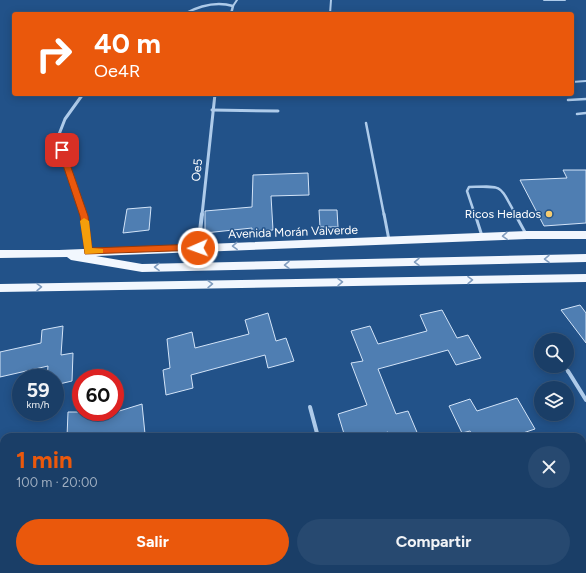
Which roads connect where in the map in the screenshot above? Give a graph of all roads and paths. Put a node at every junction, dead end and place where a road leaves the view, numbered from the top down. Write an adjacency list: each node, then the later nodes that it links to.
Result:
1 (238, 0): 5 (lane)
2 (331, 0): 8 (lane)
3 (544, 0): 4 (lane)
4 (565, 0)
5 (233, 6): 6 (street); 7 (street)
6 (188, 12)
7 (232, 12)
8 (330, 12)
9 (586, 81): 10 (lane)
10 (574, 82)
11 (82, 96): 25 (street)
12 (215, 96): 15 (street, Oe5)
13 (586, 99): 14 (lane)
14 (568, 100)
15 (212, 110): 16 (street); 24 (street, Oe5)
16 (278, 111)
17 (577, 114): 18 (lane)
18 (586, 114)
19 (366, 123): 23 (lane)
20 (586, 235): 21 (main road, Avenida Morán Valverde)
21 (526, 236): 22 (main road, Avenida Morán Valverde, one-way to 22); 22 (lane)
22 (483, 237): 23 (main road, Avenida Morán Valverde)
23 (390, 242): 24 (main road, Avenida Morán Valverde, one-way to 24)
24 (198, 248): 25 (main road, Avenida Morán Valverde)
25 (88, 252): 27 (main road, Avenida Morán Valverde)
26 (0, 254): 27 (main road, Avenida Morán Valverde)
27 (59, 254): 28 (main road, one-way to 27)
28 (586, 258)
29 (586, 278): 30 (main road, one-way to 29)
30 (0, 288)
31 (569, 373): 32 (lane)
32 (586, 400)
33 (310, 407): 34 (lane)
34 (317, 433)

